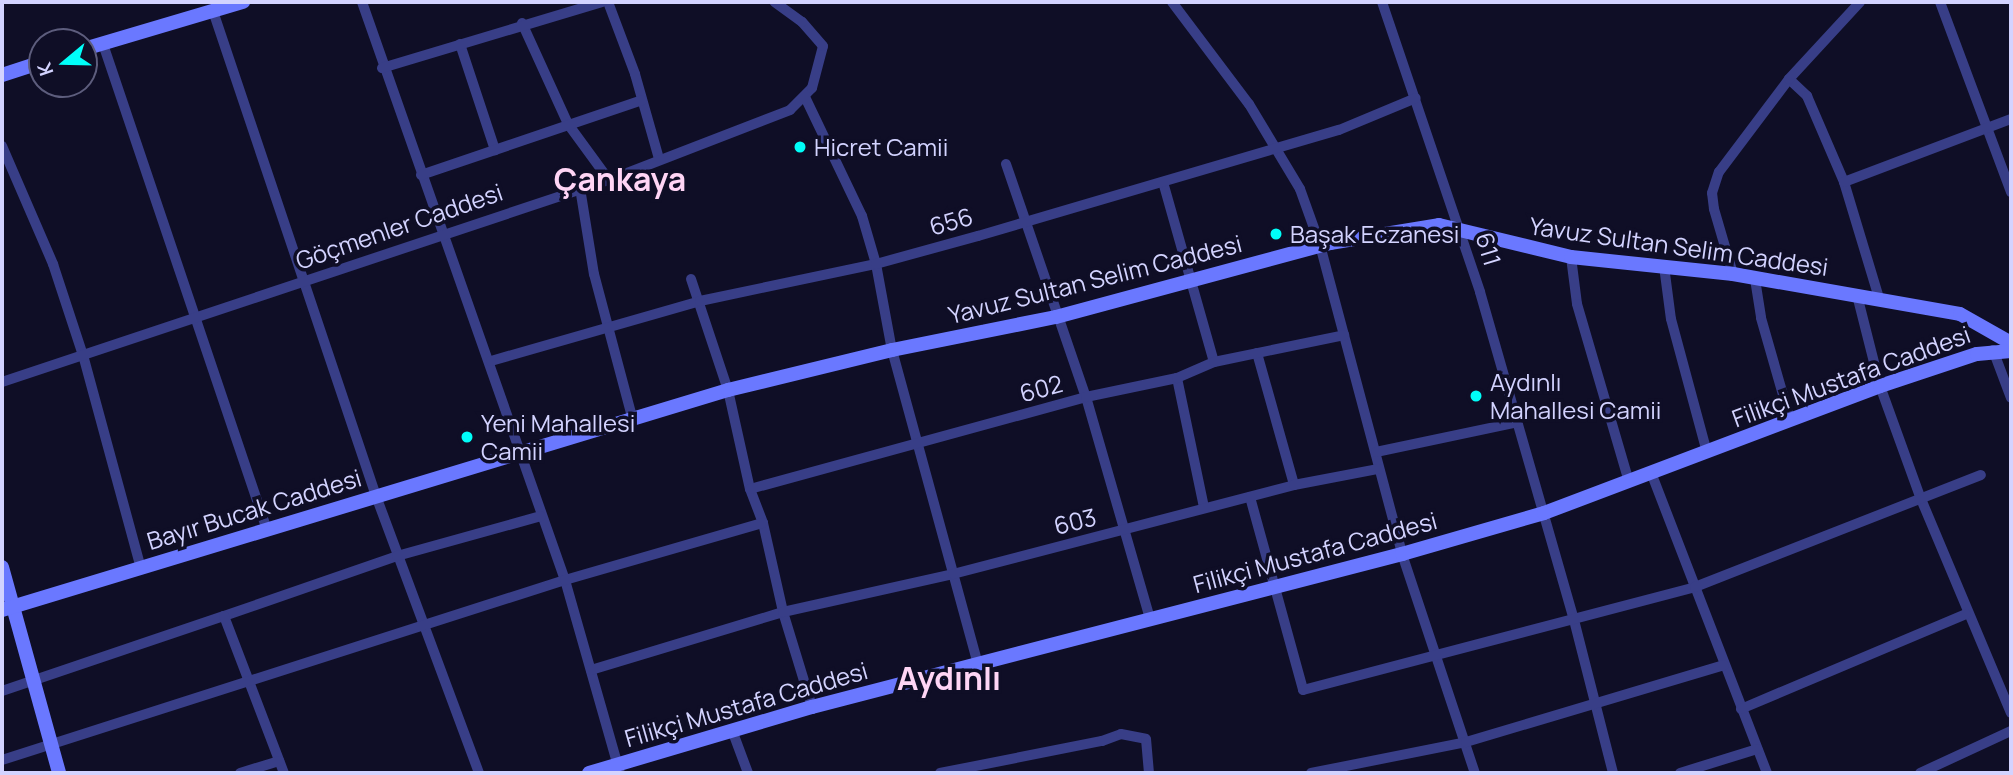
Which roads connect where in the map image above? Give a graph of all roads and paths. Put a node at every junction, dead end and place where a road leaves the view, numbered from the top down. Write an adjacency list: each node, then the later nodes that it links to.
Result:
1 (243, 2): 9 (street)
2 (362, 2): 15 (street)
3 (605, 2): 10 (street); 20 (street)
4 (774, 2): 18 (street)
5 (1171, 2): 25 (street)
6 (1382, 2): 19 (street, 611)
7 (1860, 2): 17 (street)
8 (1940, 2): 23 (street)
9 (214, 11): 11 (street); 43 (street)
10 (522, 23): 12 (street); 22 (street)
11 (103, 44): 13 (street); 50 (street)
12 (460, 44): 15 (street); 26 (street)
13 (98, 46)
14 (28, 67): 16 (street)
15 (382, 68): 29 (street)
16 (2, 75)
17 (1789, 79): 32 (street); 42 (street)
18 (805, 97): 27 (street, Göçmenler Caddesi); 40 (street)
19 (1416, 98): 25 (street, 656); 36 (street, 611)
20 (642, 100): 22 (street); 27 (street)
21 (2011, 119): 23 (street)
22 (568, 124): 26 (street); 30 (street)
23 (1988, 127): 32 (street); 34 (street)
24 (2, 146): 59 (street)
25 (1275, 147): 31 (street, 656); 38 (street)
26 (495, 150): 29 (street)
27 (659, 159): 30 (street, Göçmenler Caddesi)
28 (1006, 164): 35 (street)
29 (421, 175): 37 (street)
30 (609, 180): 33 (street, Göçmenler Caddesi)
31 (1163, 182): 35 (street, 656); 46 (street)
32 (1844, 182): 47 (street)
33 (580, 188): 37 (street, Göçmenler Caddesi); 52 (street)
34 (2011, 192)
35 (1026, 220): 40 (street, 656); 51 (street)
36 (1461, 232): 38 (street, Yavuz Sultan Selim Caddesi); 39 (street, Yavuz Sultan Selim Caddesi); 70 (street, 611)
37 (441, 235): 43 (street, Göçmenler Caddesi); 60 (street)
38 (1320, 245): 46 (street, Yavuz Sultan Selim Caddesi); 53 (street)
39 (1571, 257): 41 (street, Yavuz Sultan Selim Caddesi); 78 (street)
40 (876, 264): 49 (street, 656); 55 (street)
41 (1664, 266): 42 (street, Yavuz Sultan Selim Caddesi); 74 (street)
42 (1733, 274): 45 (street, Yavuz Sultan Selim Caddesi)
43 (305, 279): 50 (street, Göçmenler Caddesi); 81 (street)
44 (691, 279): 49 (street)
45 (1755, 279): 48 (street, Yavuz Sultan Selim Caddesi); 69 (street)
46 (1190, 281): 51 (street, Yavuz Sultan Selim Caddesi); 61 (street)
47 (1879, 298): 48 (street, Yavuz Sultan Selim Caddesi); 54 (street, Yavuz Sultan Selim Caddesi)
48 (1857, 299): 64 (street)
49 (700, 300): 52 (street, 656); 65 (street)
50 (198, 316): 59 (street, Göçmenler Caddesi); 88 (street)
51 (1056, 317): 55 (street, Yavuz Sultan Selim Caddesi); 66 (street)
52 (608, 329): 60 (street, 656); 68 (street)
53 (1345, 335): 58 (street, 602); 73 (street)
54 (2011, 343)
55 (892, 350): 65 (street, Yavuz Sultan Selim Caddesi); 71 (street)
56 (1993, 350): 57 (street, Filikçi Mustafa Caddesi); 64 (street, Filikçi Mustafa Caddesi); 67 (street)
57 (2011, 351)
58 (1257, 353): 61 (street, 602); 79 (street)
59 (83, 355): 63 (street, Göçmenler Caddesi); 93 (street)
60 (491, 361): 72 (street)
61 (1214, 362): 62 (street, 602)
62 (1177, 378): 66 (street, 602); 84 (street)
63 (2, 382)
64 (1880, 386): 69 (street, Filikçi Mustafa Caddesi); 83 (street)
65 (729, 390): 68 (street, Yavuz Sultan Selim Caddesi); 80 (street)
66 (1086, 397): 71 (street, 602); 89 (street)
67 (2011, 398)
68 (632, 417): 72 (street, Yavuz Sultan Selim Caddesi)
69 (1790, 419): 74 (street, Filikçi Mustafa Caddesi)
70 (1518, 422): 73 (street); 85 (street, 611)
71 (921, 443): 80 (street, 602); 94 (street)
72 (519, 450): 81 (street, Bayır Bucak Caddesi); 86 (street)
73 (1376, 452): 75 (street)
74 (1707, 452): 76 (street, Filikçi Mustafa Caddesi)
75 (1378, 469): 79 (street, 603); 90 (street)
76 (1652, 475): 78 (street, Filikçi Mustafa Caddesi); 97 (street)
77 (1981, 475): 83 (street)
78 (1629, 482): 85 (street, Filikçi Mustafa Caddesi)
79 (1294, 485): 82 (street, 603)
80 (750, 489): 87 (street)
81 (376, 496): 88 (street, Bayır Bucak Caddesi); 91 (street)
82 (1250, 497): 84 (street, 603); 96 (street)
83 (1921, 499): 97 (street); 100 (street)
84 (1204, 507): 89 (street, 603)
85 (1544, 513): 90 (street, Filikçi Mustafa Caddesi); 103 (street, 611)
86 (541, 516): 91 (street); 95 (street)
87 (764, 523): 95 (street); 99 (street)
88 (267, 530): 93 (street, Bayır Bucak Caddesi)
89 (1123, 530): 94 (street, 603); 102 (street)
90 (1402, 554): 96 (street, Filikçi Mustafa Caddesi); 105 (street)
91 (397, 556): 101 (street); 104 (street)
92 (2, 567): 98 (street)
93 (141, 568): 98 (street, Bayır Bucak Caddesi)
94 (953, 574): 99 (street, 603); 106 (street)
95 (565, 580): 104 (street); 108 (street)
96 (1273, 587): 102 (street, Filikçi Mustafa Caddesi); 105 (street)
97 (1695, 587): 103 (street); 107 (street)
98 (8, 610): 109 (street)
99 (783, 612): 108 (street, 603); 113 (street)
100 (1966, 614): 114 (street); 115 (street)
101 (224, 616): 109 (street); 110 (street)
102 (1150, 619): 106 (street, Filikçi Mustafa Caddesi)
103 (1574, 620): 105 (street); 112 (street, 611)
104 (424, 626): 110 (street); 128 (street)
105 (1434, 655): 118 (street)
106 (978, 664): 113 (street, Filikçi Mustafa Caddesi)
107 (1724, 665): 112 (street); 114 (street)
108 (591, 670): 124 (street)
109 (33, 679): 111 (street); 119 (street)
110 (251, 683): 119 (street); 122 (street)
111 (2, 691)
112 (1595, 706): 118 (street); 135 (street, 611)
113 (812, 707): 116 (street, Filikçi Mustafa Caddesi)
114 (1741, 709): 120 (street)
115 (2011, 713)
116 (732, 730): 124 (street, Filikçi Mustafa Caddesi); 130 (street)
117 (2011, 730): 138 (street)
118 (1466, 742): 133 (street); 134 (street)
119 (53, 743): 121 (street); 125 (street)
120 (1757, 749): 136 (street); 137 (street)
121 (2, 760)
122 (279, 761): 126 (street); 127 (street)
123 (1002, 768): 131 (street); 132 (street)
124 (619, 769): 129 (street, Filikçi Mustafa Caddesi)
125 (59, 773)
126 (240, 773)
127 (284, 773)
128 (479, 773)
129 (589, 773)
130 (748, 773)
131 (940, 773)
132 (1149, 773)
133 (1311, 773)
134 (1475, 773)
135 (1613, 773)
136 (1680, 773)
137 (1767, 773)
138 (1920, 773)

